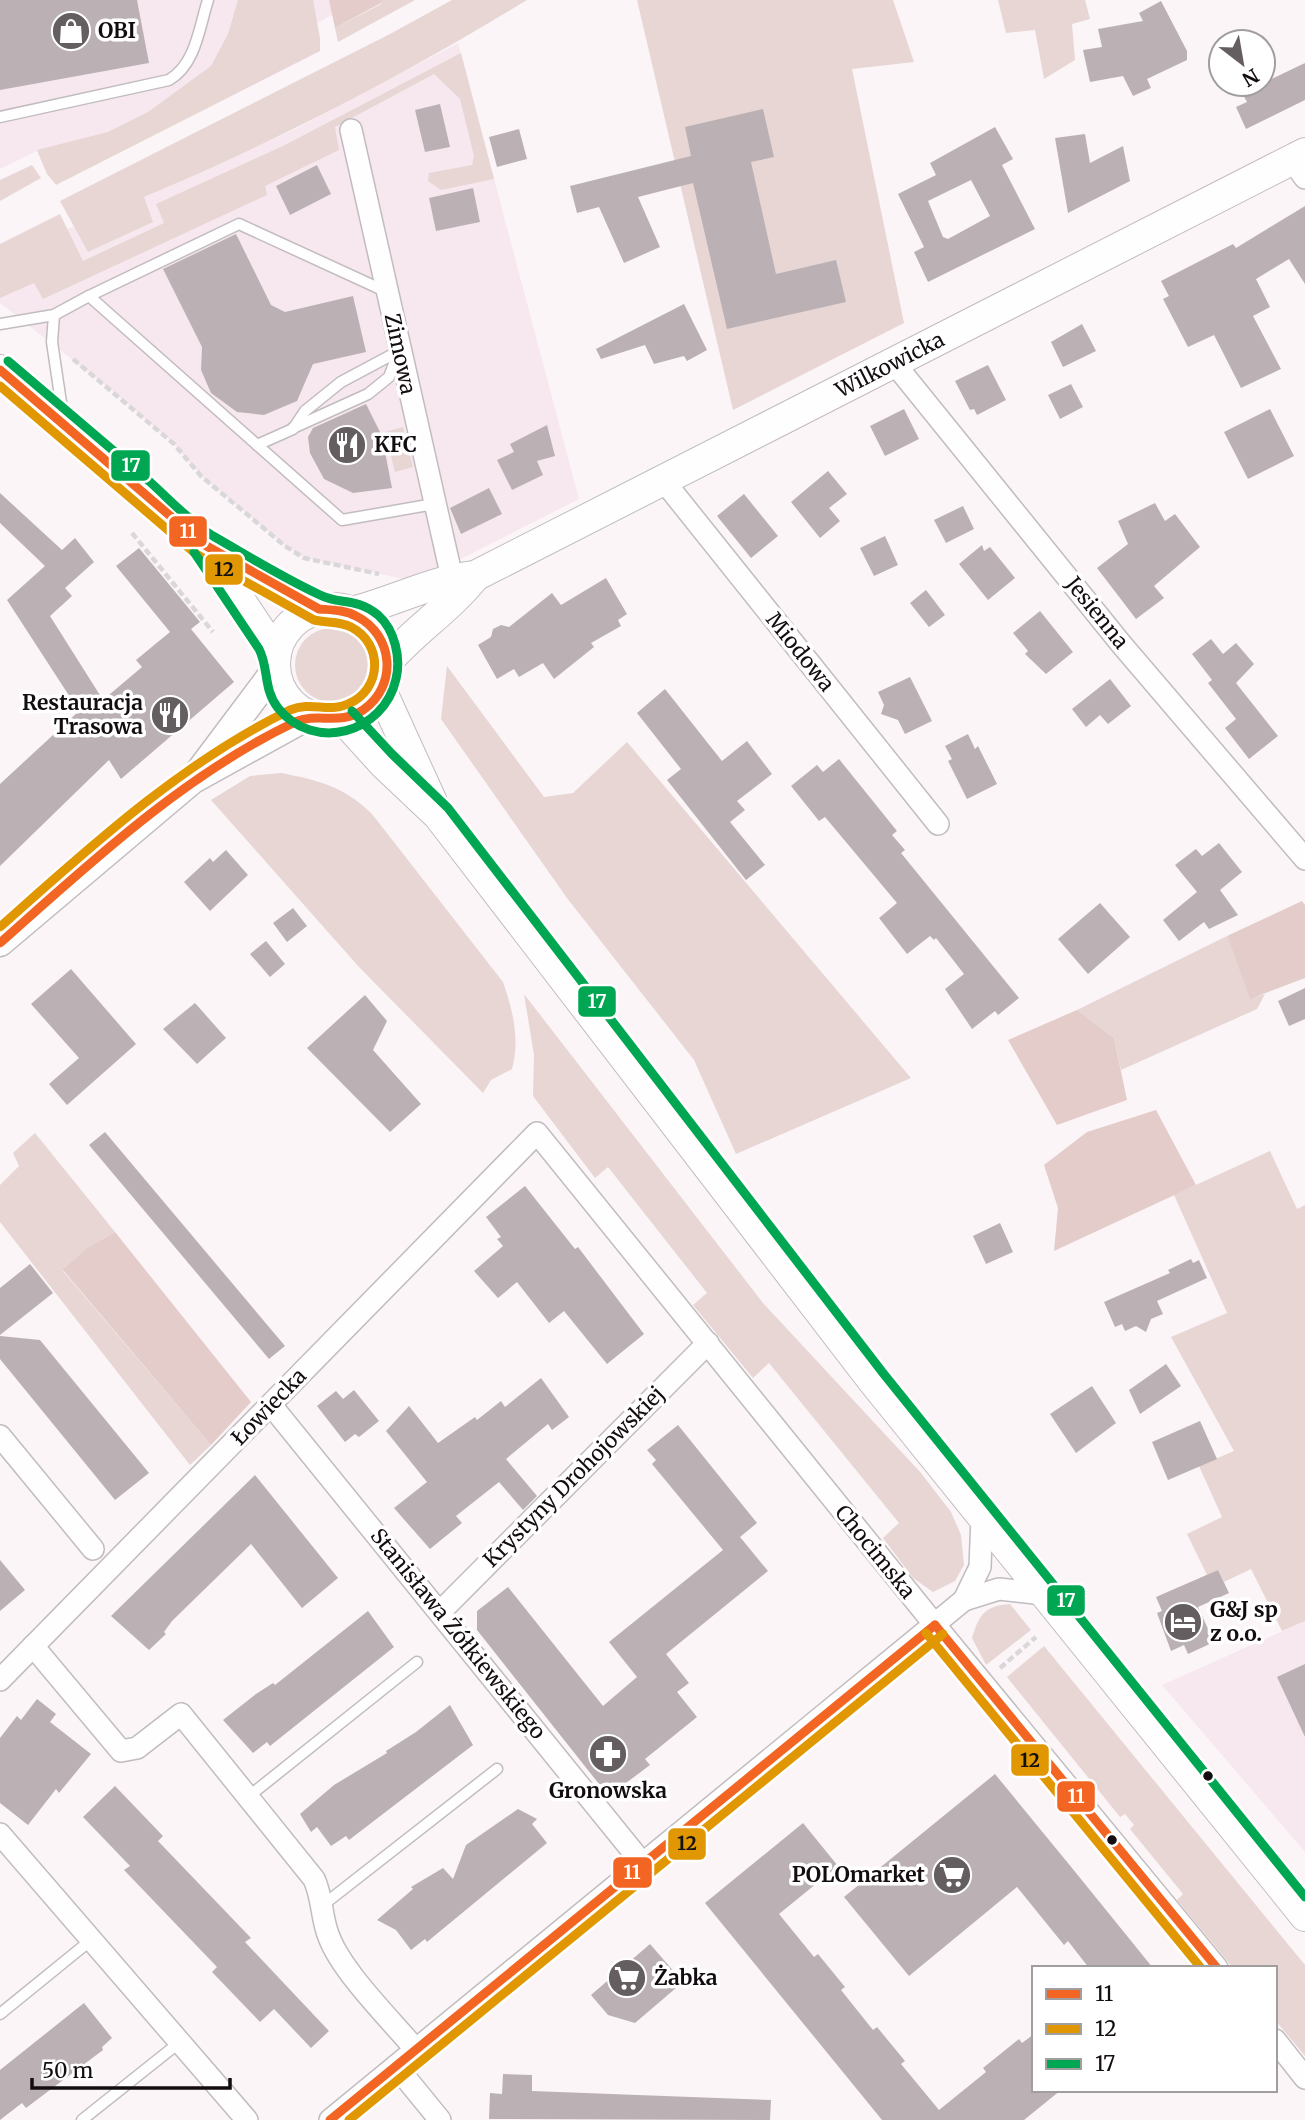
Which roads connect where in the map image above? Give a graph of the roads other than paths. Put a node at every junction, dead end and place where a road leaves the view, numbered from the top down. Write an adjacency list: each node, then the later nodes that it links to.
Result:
1 (208, 0): 2 (lane)
2 (0, 117)
3 (351, 130): 5 (street, Zimowa)
4 (1301, 163): 10 (main road, Wilkowicka)
5 (387, 292): 6 (lane); 9 (street, Zimowa)
6 (89, 296): 7 (lane); 14 (lane)
7 (54, 315): 8 (lane); 12 (lane)
8 (0, 324)
9 (398, 351): 13 (lane); 13 (lane); 16 (street, Zimowa)
10 (894, 363): 15 (main road, Wilkowicka); 29 (street, Jesienna)
11 (0, 370): 12 (main road)
12 (63, 422): 17 (main road)
13 (292, 429): 14 (lane)
14 (257, 445): 16 (lane)
15 (663, 480): 18 (main road, Wilkowicka); 28 (street, Miodowa)
16 (434, 504): 18 (street, Zimowa)
17 (203, 544): 19 (main road); 22 (main road)
18 (463, 577): 20 (main road, Wilkowicka); 21 (main road, Wilkowicka)
19 (319, 609): 20 (main road); 22 (main road)
20 (352, 612): 21 (main road)
21 (388, 661): 23 (main road)
22 (275, 662): 24 (main road); 26 (street)
23 (382, 690): 25 (main road); 27 (main road)
24 (309, 716): 25 (main road); 26 (street)
25 (343, 719): 27 (main road)
26 (193, 780): 30 (street)
27 (438, 815): 35 (main road)
28 (937, 824)
29 (1305, 859)
30 (0, 943)
31 (537, 1133): 32 (street, Chocimska); 33 (street, Łowiecka)
32 (708, 1343): 39 (street, Krystyny Drohojowskiej); 40 (street, Chocimska)
33 (271, 1405): 39 (street, Stanisława Żółkiewskiego); 41 (street, Łowiecka)
34 (0, 1436): 36 (street)
35 (982, 1518): 37 (main road); 38 (street)
36 (93, 1549)
37 (1044, 1594): 38 (street); 49 (main road)
38 (964, 1600): 40 (street)
39 (441, 1611): 47 (street, Stanisława Żółkiewskiego)
40 (934, 1625): 47 (street); 51 (street, Chocimska)
41 (33, 1646): 43 (street, Łowiecka); 45 (street)
42 (417, 1662): 45 (lane)
43 (0, 1680)
44 (497, 1769): 48 (lane)
45 (248, 1797): 48 (street)
46 (0, 1834): 50 (street)
47 (643, 1864): 55 (street)
48 (323, 1905): 55 (street)
49 (1305, 1916)
50 (91, 1940): 52 (lane); 53 (street)
51 (1215, 1966)
52 (0, 2014)
53 (180, 2042): 58 (lane); 59 (street)
54 (1277, 2043): 57 (street)
55 (416, 2050): 56 (street)
56 (396, 2066): 60 (street); 61 (street)
57 (1305, 2078)
58 (82, 2120)
59 (247, 2120)
60 (330, 2120)
61 (440, 2120)

